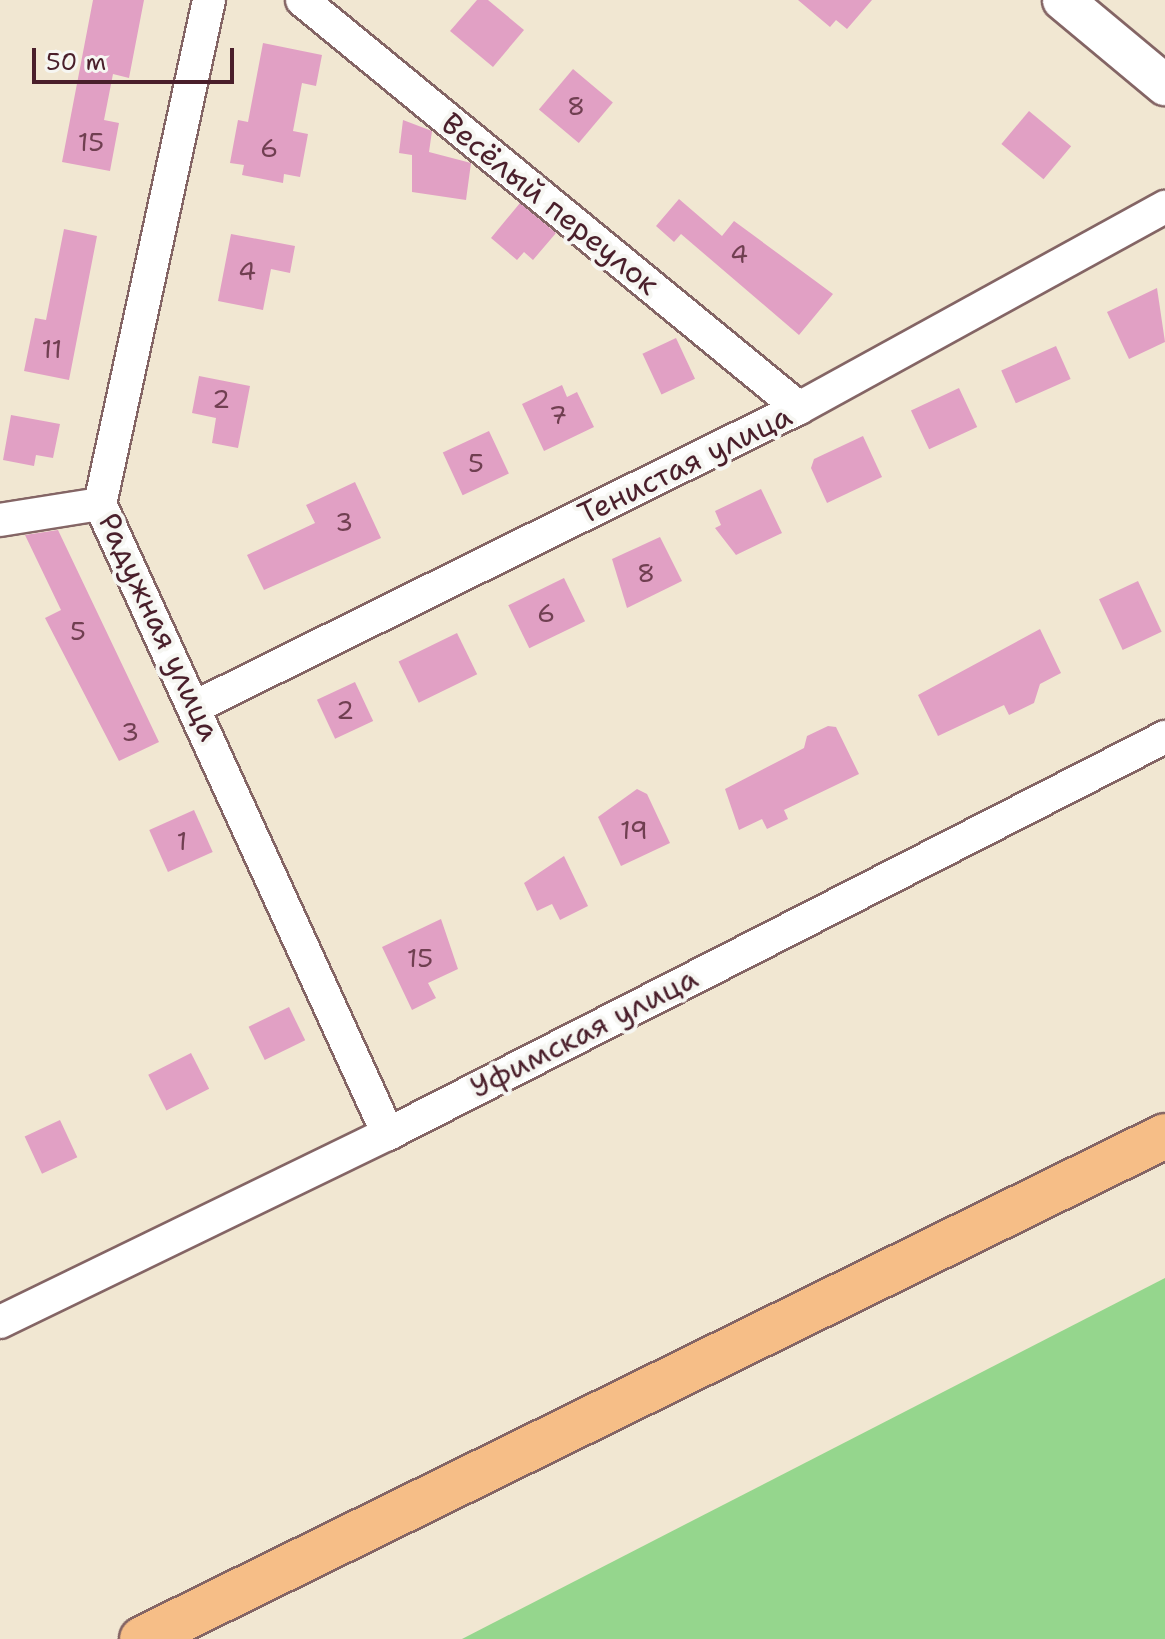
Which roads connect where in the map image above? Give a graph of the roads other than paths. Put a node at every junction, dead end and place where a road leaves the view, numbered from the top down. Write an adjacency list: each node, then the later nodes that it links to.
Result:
1 (209, 0): 7 (street, Радужная улица)
2 (302, 0): 6 (street, Весёлый переулок)
3 (1063, 0): 4 (street)
4 (1165, 85)
5 (1165, 207): 6 (street, Тенистая улица)
6 (799, 408): 9 (street, Тенистая улица)
7 (100, 504): 8 (street); 9 (street, Радужная улица)
8 (0, 520)
9 (197, 706): 11 (street, Радужная улица)
10 (1165, 737): 11 (street, Уфимская улица)
11 (388, 1134): 13 (street, Уфимская улица)
12 (1165, 1136): 14 (main road)
13 (3, 1314)
14 (142, 1639)

